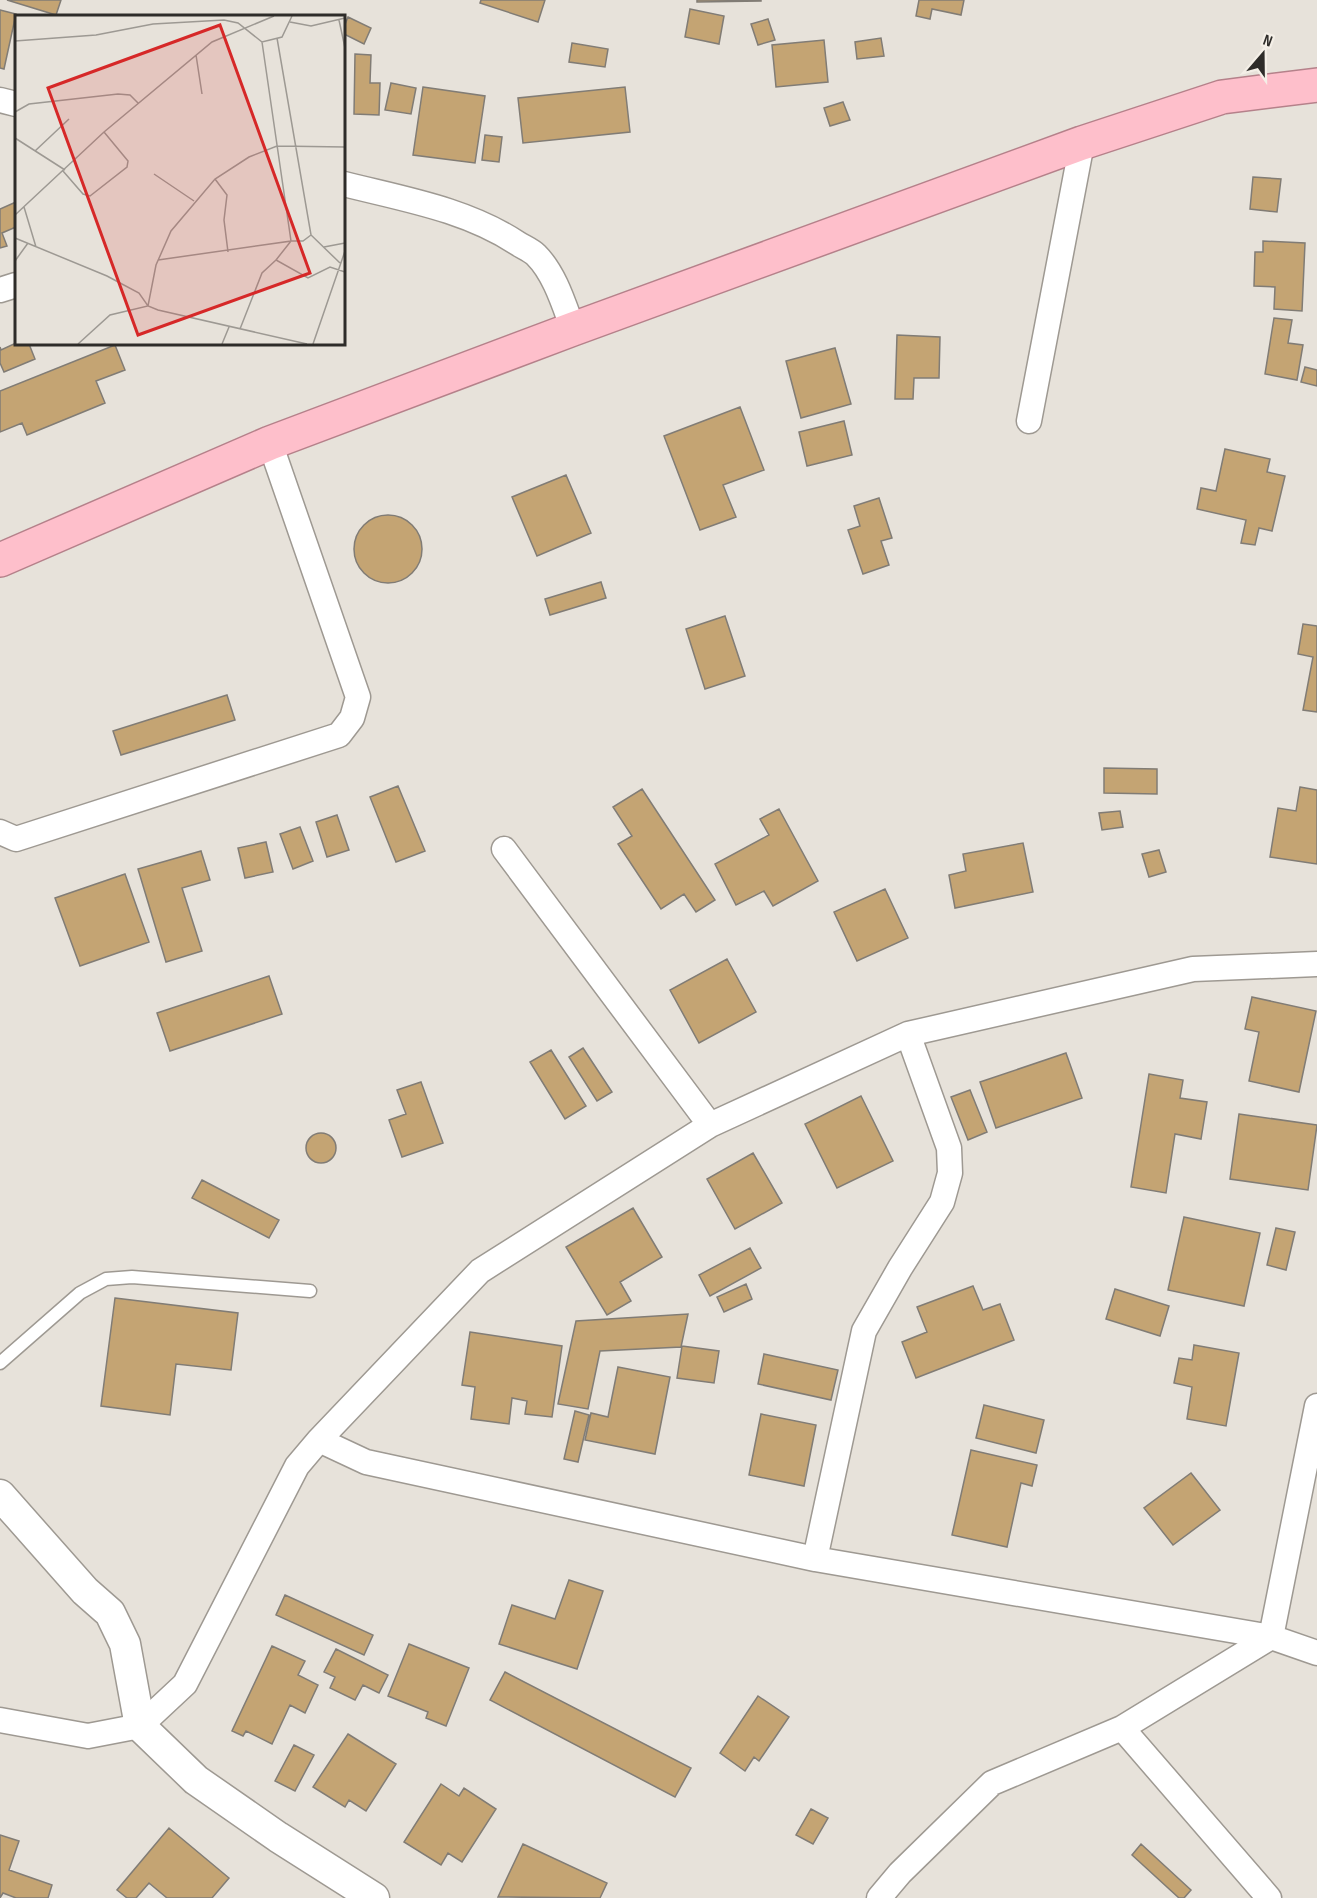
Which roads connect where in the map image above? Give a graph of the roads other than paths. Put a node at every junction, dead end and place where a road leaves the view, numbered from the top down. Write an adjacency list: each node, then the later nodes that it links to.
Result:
1 (1317, 85): 4 (highway)
2 (0, 100): 3 (street)
3 (15, 104)
4 (1082, 143): 8 (highway); 9 (street)
5 (345, 184): 8 (street)
6 (15, 285): 7 (street)
7 (0, 290)
8 (573, 329): 10 (highway)
9 (1029, 421)
10 (270, 443): 11 (highway); 12 (street)
11 (0, 560)
12 (0, 832)
13 (504, 849): 16 (street)
14 (1317, 964): 15 (street)
15 (908, 1034): 16 (street); 22 (street)
16 (710, 1125): 20 (street)
17 (310, 1292): 18 (lane)
18 (0, 1363)
19 (1317, 1406): 23 (street)
20 (319, 1440): 22 (street); 26 (street)
21 (0, 1495): 26 (street)
22 (815, 1559): 23 (street)
23 (1271, 1636): 24 (street); 27 (street)
24 (1317, 1653)
25 (0, 1720): 26 (street)
26 (140, 1726): 28 (street)
27 (1122, 1728): 29 (street); 30 (street)
28 (374, 1898)
29 (879, 1898)
30 (1269, 1898)

